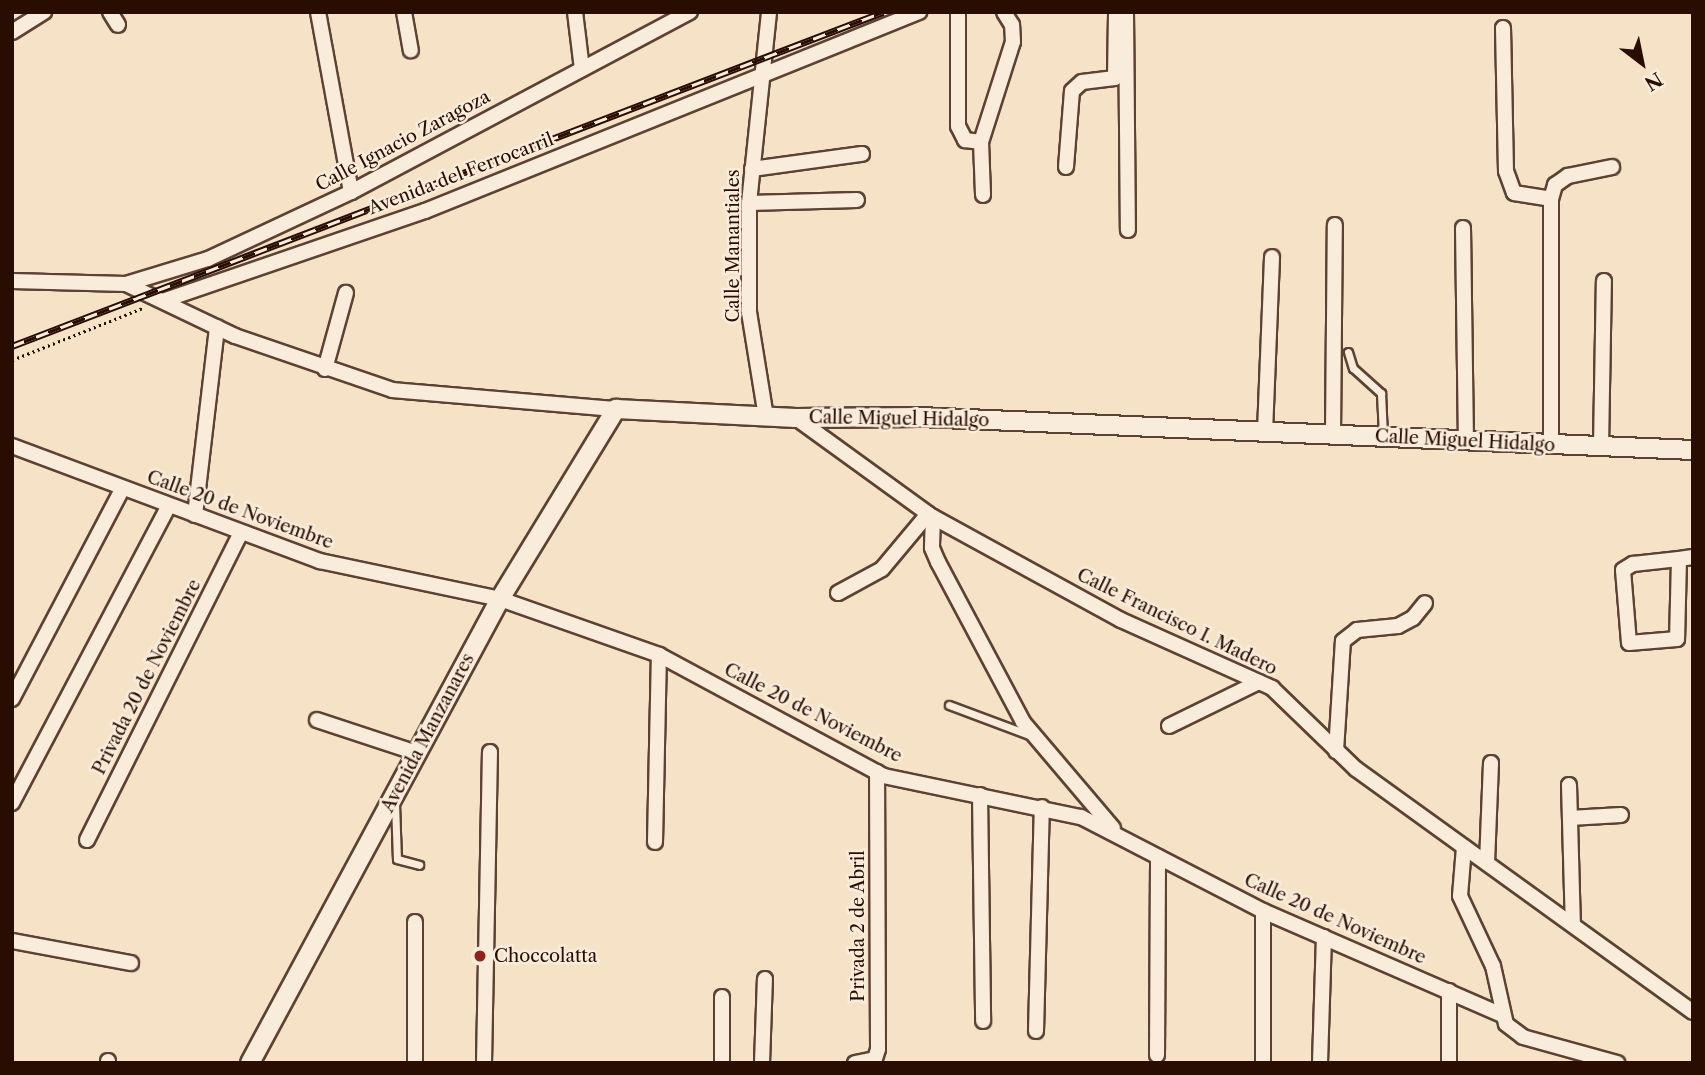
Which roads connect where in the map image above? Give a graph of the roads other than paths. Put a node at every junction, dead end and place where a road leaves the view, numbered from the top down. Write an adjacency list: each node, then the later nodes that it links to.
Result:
1 (44, 12): 15 (street)
2 (110, 12): 13 (street)
3 (318, 12): 24 (street)
4 (404, 12): 16 (street)
5 (575, 12): 17 (street)
6 (690, 12): 17 (street, Calle Ignacio Zaragoza)
7 (769, 12): 18 (street, Calle Manantiales)
8 (919, 12): 18 (street, Avenida del Ferrocarril)
9 (958, 12): 19 (street)
10 (1004, 12): 19 (street)
11 (1116, 12): 21 (street)
12 (1126, 12): 31 (street)
13 (118, 25)
14 (1503, 28): 26 (street)
15 (12, 32)
16 (411, 50)
17 (582, 69): 24 (street, Calle Ignacio Zaragoza)
18 (760, 75): 23 (street, Calle Manantiales); 37 (street, Avenida del Ferrocarril)
19 (981, 142): 25 (street)
20 (862, 154): 23 (street)
21 (1066, 167)
22 (1612, 167): 26 (street)
23 (752, 169): 28 (street, Calle Manantiales)
24 (351, 192): 35 (street, Calle Ignacio Zaragoza)
25 (983, 195)
26 (1551, 199): 48 (street)
27 (857, 200): 28 (street)
28 (749, 203): 42 (street, Calle Manantiales)
29 (1335, 225): 45 (street)
30 (1463, 228): 47 (street)
31 (1128, 230)
32 (1272, 257): 44 (street)
33 (12, 281): 35 (street)
34 (1604, 281): 50 (street)
35 (126, 284): 37 (street, Calle Miguel Hidalgo)
36 (346, 293): 40 (street)
37 (165, 300): 38 (street, Calle Miguel Hidalgo)
38 (217, 327): 40 (street, Calle Miguel Hidalgo); 54 (street)
39 (1348, 352): 46 (lane)
40 (325, 369): 41 (street, Calle Miguel Hidalgo)
41 (616, 410): 42 (street, Calle Miguel Hidalgo); 59 (street, Avenida Manzanares)
42 (765, 417): 43 (street, Calle Miguel Hidalgo)
43 (796, 418): 44 (street, Calle Miguel Hidalgo); 55 (street, Calle Francisco I. Madero)
44 (1265, 432): 45 (street, Calle Miguel Hidalgo)
45 (1334, 435): 46 (street, Calle Miguel Hidalgo)
46 (1383, 437): 47 (street, Calle Miguel Hidalgo)
47 (1466, 440): 48 (street, Calle Miguel Hidalgo)
48 (1551, 445): 50 (street, Calle Miguel Hidalgo)
49 (12, 446): 52 (street, Calle 20 de Noviembre)
50 (1601, 447): 51 (street, Calle Miguel Hidalgo)
51 (1693, 450)
52 (123, 488): 53 (street, Calle 20 de Noviembre); 63 (street)
53 (168, 507): 54 (street, Calle 20 de Noviembre); 76 (street)
54 (195, 515): 56 (street, Calle 20 de Noviembre)
55 (930, 515): 58 (street); 62 (street, Calle Francisco I. Madero); 67 (street)
56 (241, 532): 59 (street, Calle 20 de Noviembre); 81 (street, Privada 20 de Noviembre)
57 (1686, 558): 57 (street)
58 (838, 593)
59 (500, 599): 61 (street, Calle 20 de Noviembre); 70 (street, Avenida Manzanares)
60 (1425, 603): 68 (street)
61 (659, 655): 72 (street, Calle 20 de Noviembre); 82 (street)
62 (1259, 682): 66 (street); 68 (street, Calle Francisco I. Madero)
63 (12, 699)
64 (949, 705): 67 (lane)
65 (317, 720): 70 (street)
66 (1169, 726)
67 (1032, 737): 80 (street)
68 (1336, 751): 83 (street, Calle Francisco I. Madero)
69 (491, 752): 104 (street)
70 (417, 753): 75 (street, Avenida Manzanares)
71 (1491, 763): 85 (street)
72 (877, 772): 74 (street, Calle 20 de Noviembre); 107 (street, Privada 2 de Abril)
73 (1569, 785): 79 (street)
74 (980, 795): 77 (street, Calle 20 de Noviembre); 98 (street)
75 (394, 796): 86 (lane); 102 (street, Avenida Manzanares)
76 (12, 803)
77 (1042, 807): 80 (street, Calle 20 de Noviembre); 99 (street)
78 (1621, 815): 79 (street)
79 (1570, 818): 89 (street)
80 (1116, 832): 84 (street, Calle 20 de Noviembre)
81 (88, 840)
82 (655, 842)
83 (1464, 847): 85 (street, Calle Francisco I. Madero); 97 (street)
84 (1158, 857): 87 (street, Calle 20 de Noviembre); 100 (street)
85 (1487, 863): 89 (street, Calle Francisco I. Madero)
86 (419, 865)
87 (1263, 911): 90 (street, Calle 20 de Noviembre); 108 (street)
88 (415, 922): 103 (street)
89 (1573, 925): 96 (street, Calle Francisco I. Madero)
90 (1324, 937): 94 (street, Calle 20 de Noviembre); 109 (street)
91 (12, 941): 92 (street)
92 (131, 963)
93 (765, 979): 106 (street)
94 (1449, 991): 97 (street, Calle 20 de Noviembre); 110 (street)
95 (722, 997): 105 (street)
96 (1693, 1012)
97 (1502, 1014): 101 (street, Calle 20 de Noviembre)
98 (983, 1021)
99 (1036, 1031)
100 (1157, 1055)
101 (1572, 1057): 111 (street, Calle 20 de Noviembre)
102 (250, 1063)
103 (415, 1063)
104 (484, 1063)
105 (722, 1063)
106 (762, 1063)
107 (855, 1063)
108 (1263, 1063)
109 (1320, 1063)
110 (1449, 1063)
111 (1617, 1063)

